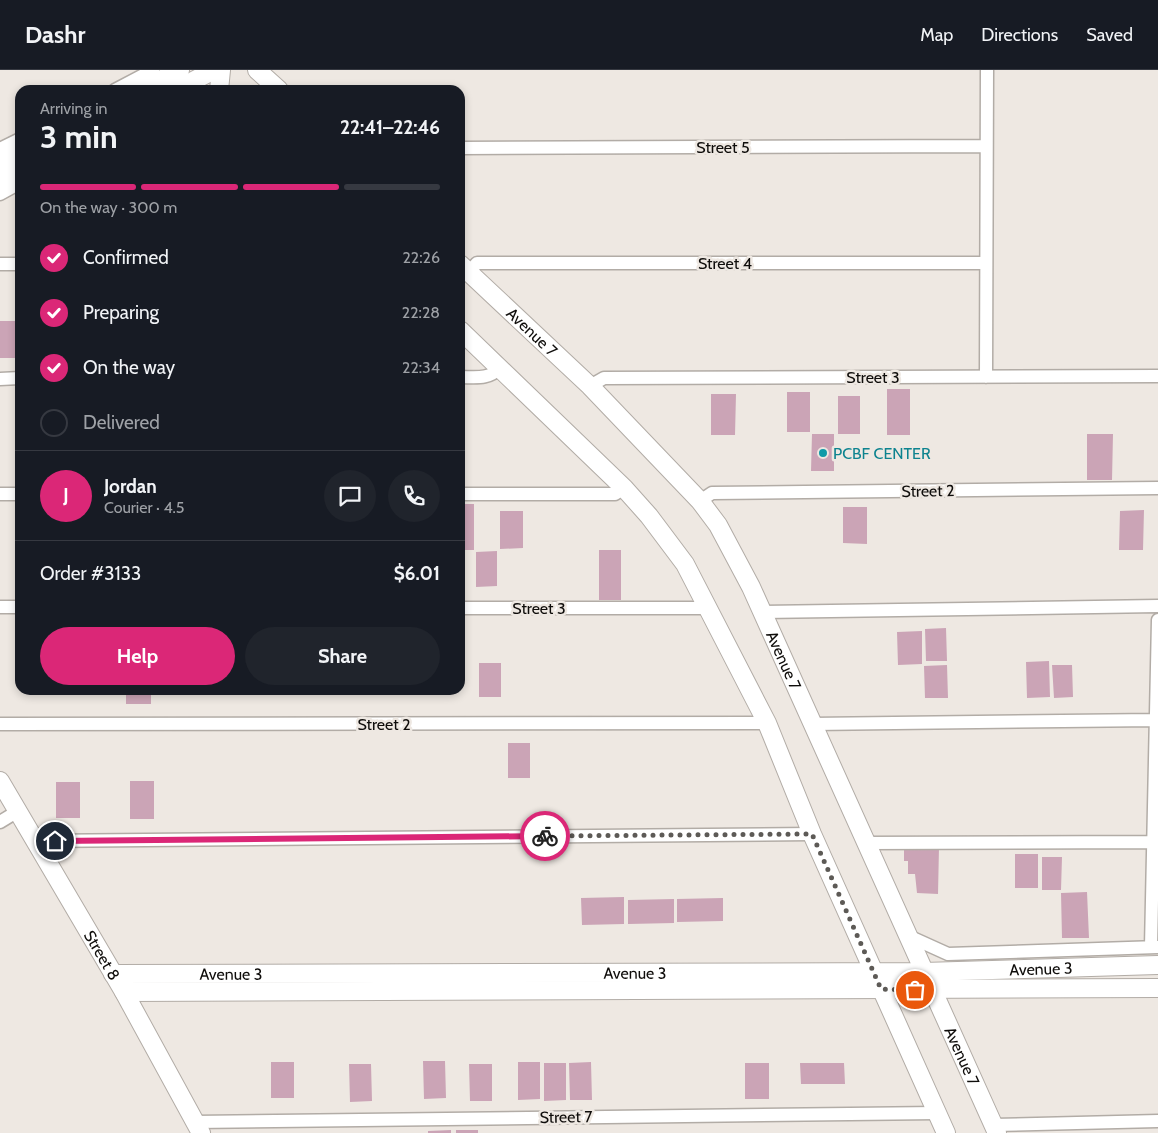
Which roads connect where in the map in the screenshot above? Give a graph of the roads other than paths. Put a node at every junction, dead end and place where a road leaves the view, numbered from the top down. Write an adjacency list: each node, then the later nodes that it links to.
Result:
1 (180, 70): 7 (main road)
2 (214, 70): 6 (main road)
3 (221, 70): 11 (main road)
4 (257, 70): 8 (main road)
5 (987, 70): 13 (street)
6 (200, 80): 10 (main road)
7 (146, 81): 9 (street)
8 (273, 81)
9 (132, 85)
10 (188, 85)
11 (220, 85)
12 (15, 141): 15 (street)
13 (986, 146): 14 (street, Street 5); 22 (street)
14 (465, 148)
15 (0, 149)
16 (15, 154): 17 (main road)
17 (0, 162)
18 (15, 172): 19 (main road)
19 (0, 179)
20 (15, 186): 21 (street)
21 (0, 194)
22 (986, 263): 25 (street, Street 4); 31 (street)
23 (0, 264): 24 (street)
24 (15, 264)
25 (465, 268)
26 (465, 269): 34 (main road, Avenue 7)
27 (465, 335): 28 (main road)
28 (499, 368): 30 (street); 35 (main road)
29 (1158, 376): 31 (street, Street 3)
30 (465, 377)
31 (986, 377): 34 (street, Street 3)
32 (0, 378): 33 (street)
33 (15, 378)
34 (590, 386): 40 (main road, Avenue 7)
35 (624, 488): 39 (street); 45 (main road)
36 (1158, 488): 40 (street, Street 2)
37 (0, 494): 38 (street)
38 (15, 494)
39 (465, 494)
40 (700, 500): 46 (main road, Avenue 7)
41 (1158, 606): 46 (street)
42 (0, 607): 43 (street)
43 (15, 607)
44 (465, 608): 45 (street, Street 3)
45 (708, 608): 49 (main road)
46 (763, 612): 51 (main road, Avenue 7)
47 (1158, 620): 48 (street)
48 (1155, 720): 51 (street); 57 (street)
49 (767, 723): 50 (street, Street 2); 55 (main road)
50 (0, 724)
51 (812, 724): 58 (main road, Avenue 7)
52 (0, 781): 53 (main road, Street 8)
53 (18, 811): 54 (street); 56 (main road, Street 8)
54 (0, 822)
55 (812, 834): 56 (street); 63 (main road)
56 (35, 841): 65 (main road, Street 8)
57 (1153, 842): 58 (street); 60 (street)
58 (865, 843): 59 (main road, Avenue 7)
59 (906, 935): 61 (street); 64 (main road, Avenue 7)
60 (1155, 947): 61 (street)
61 (978, 962): 62 (main road, Avenue 3); 64 (main road, Avenue 3)
62 (1158, 965)
63 (875, 971): 64 (main road, Avenue 3); 65 (main road, Avenue 3); 67 (main road)
64 (923, 972): 68 (main road, Avenue 7)
65 (113, 974): 69 (main road, Street 8)
66 (1158, 988): 68 (main road, Avenue 3)
67 (881, 989): 68 (main road, Avenue 3); 69 (main road, Avenue 3); 70 (main road)
68 (932, 991): 73 (main road, Avenue 7)
69 (124, 992): 72 (main road, Street 8)
70 (937, 1113): 72 (street, Street 7); 74 (main road)
71 (1158, 1121): 73 (street)
72 (198, 1127)
73 (995, 1129)
74 (946, 1133)

